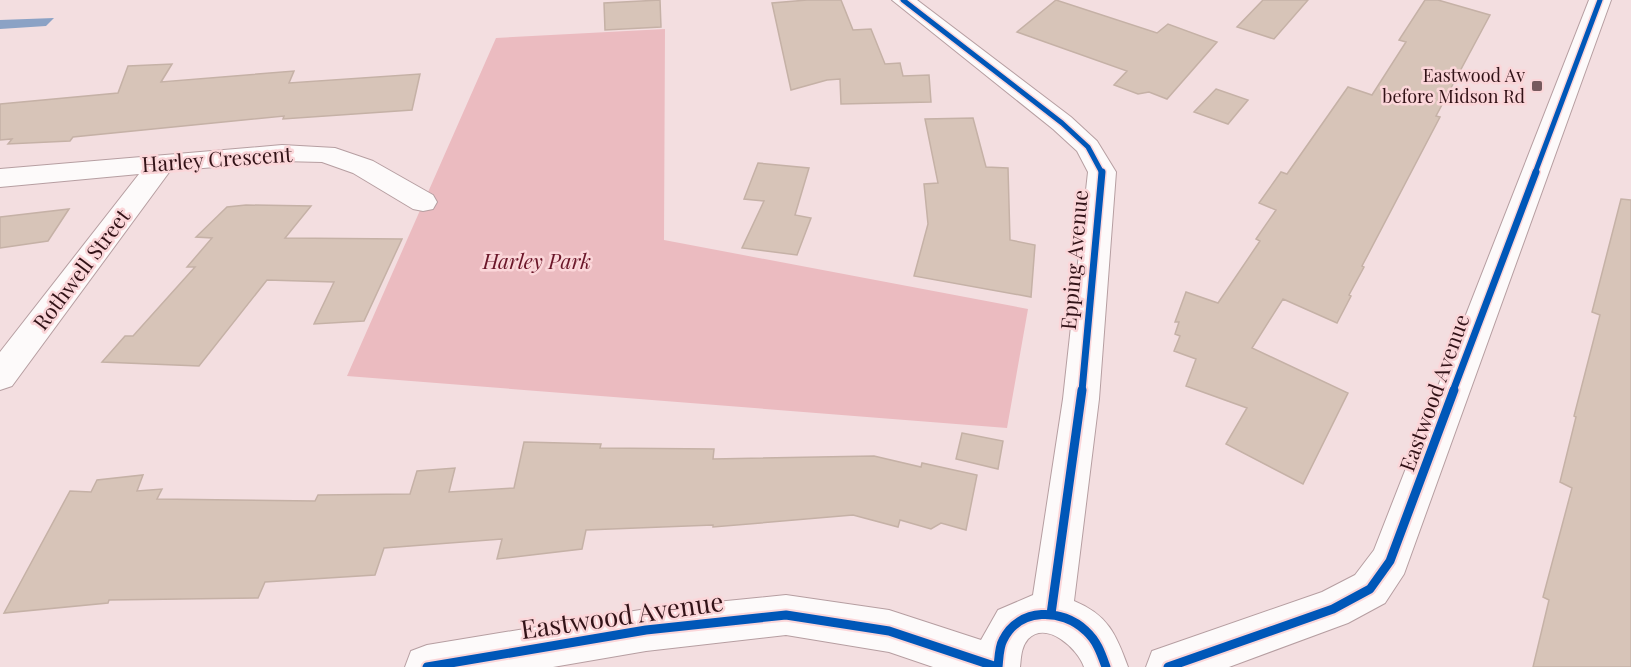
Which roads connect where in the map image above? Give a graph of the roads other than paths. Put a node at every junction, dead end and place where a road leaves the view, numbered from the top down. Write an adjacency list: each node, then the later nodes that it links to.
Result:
1 (903, 0): 7 (street, Epping Avenue)
2 (1600, 0): 11 (street, Eastwood Avenue)
3 (163, 162): 4 (street, Harley Crescent); 5 (street, Harley Crescent); 6 (street, Rothwell Street)
4 (0, 178)
5 (423, 202)
6 (0, 377)
7 (1051, 614): 9 (street); 10 (street)
8 (427, 667): 9 (street, Eastwood Avenue)
9 (997, 667)
10 (1106, 667)
11 (1168, 667)

